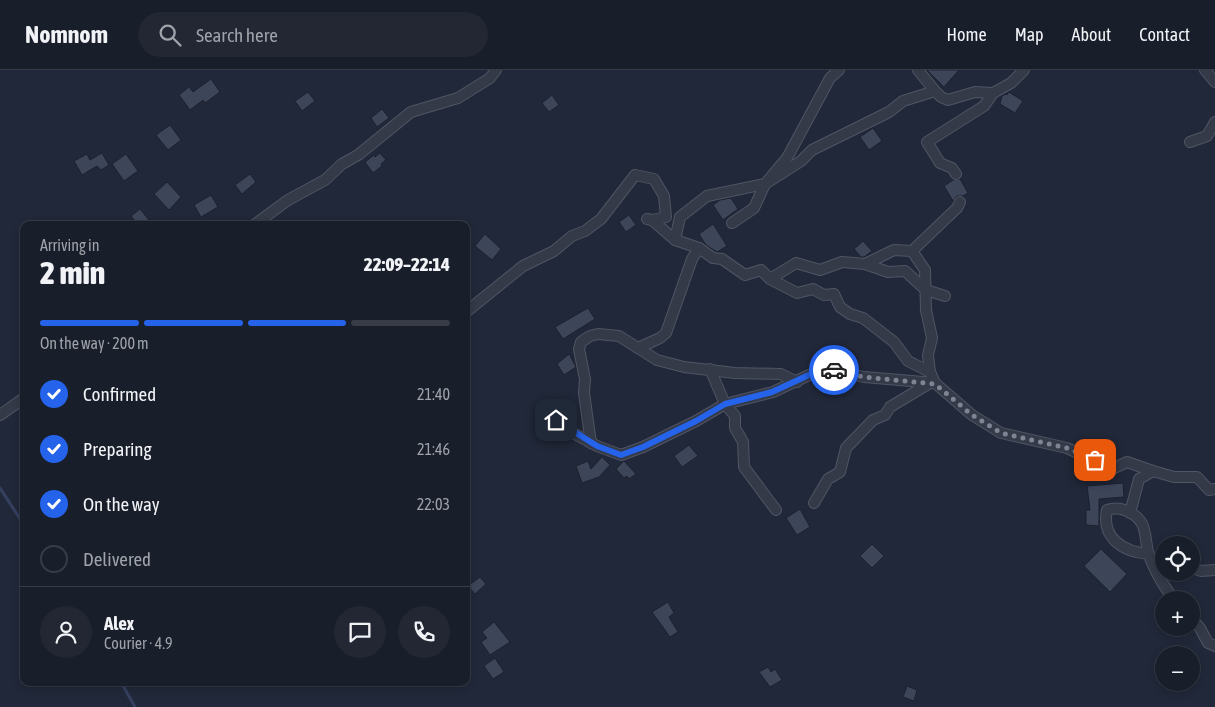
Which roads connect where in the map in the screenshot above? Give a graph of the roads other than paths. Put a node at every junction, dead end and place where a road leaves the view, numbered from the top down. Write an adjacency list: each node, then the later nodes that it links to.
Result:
1 (496, 70): 18 (street)
2 (824, 70): 7 (street)
3 (839, 70): 7 (street)
4 (918, 70): 9 (street)
5 (1024, 70): 10 (street)
6 (1205, 70): 8 (street)
7 (830, 78): 14 (street)
8 (1215, 82)
9 (935, 90): 10 (street); 14 (street)
10 (993, 93): 13 (street)
11 (1215, 122): 12 (street)
12 (1190, 142)
13 (956, 174)
14 (764, 184): 17 (street); 19 (street)
15 (960, 202): 22 (street)
16 (666, 217): 17 (street); 20 (street); 27 (street)
17 (680, 217): 20 (street)
18 (259, 221)
19 (732, 223)
20 (675, 240): 21 (street)
21 (699, 248): 24 (street); 28 (street)
22 (912, 251): 23 (street); 25 (street)
23 (865, 264): 24 (street); 25 (street)
24 (770, 279): 30 (street)
25 (926, 290): 26 (street); 30 (street)
26 (944, 296)
27 (470, 309)
28 (638, 348): 29 (street); 33 (street)
29 (710, 369): 31 (street); 33 (street)
30 (932, 380): 31 (street); 35 (street); 37 (street)
31 (797, 382): 33 (street)
32 (20, 401): 34 (street)
33 (725, 404): 38 (street)
34 (0, 416)
35 (1153, 471): 36 (street); 39 (street)
36 (1215, 489)
37 (814, 503)
38 (776, 510)
39 (1130, 512): 40 (street); 40 (street)
40 (1151, 558): 41 (street); 44 (street)
41 (1155, 560)
42 (1215, 570): 43 (street)
43 (1200, 571)
44 (1167, 591)
45 (1200, 628): 46 (street)
46 (1215, 646)

